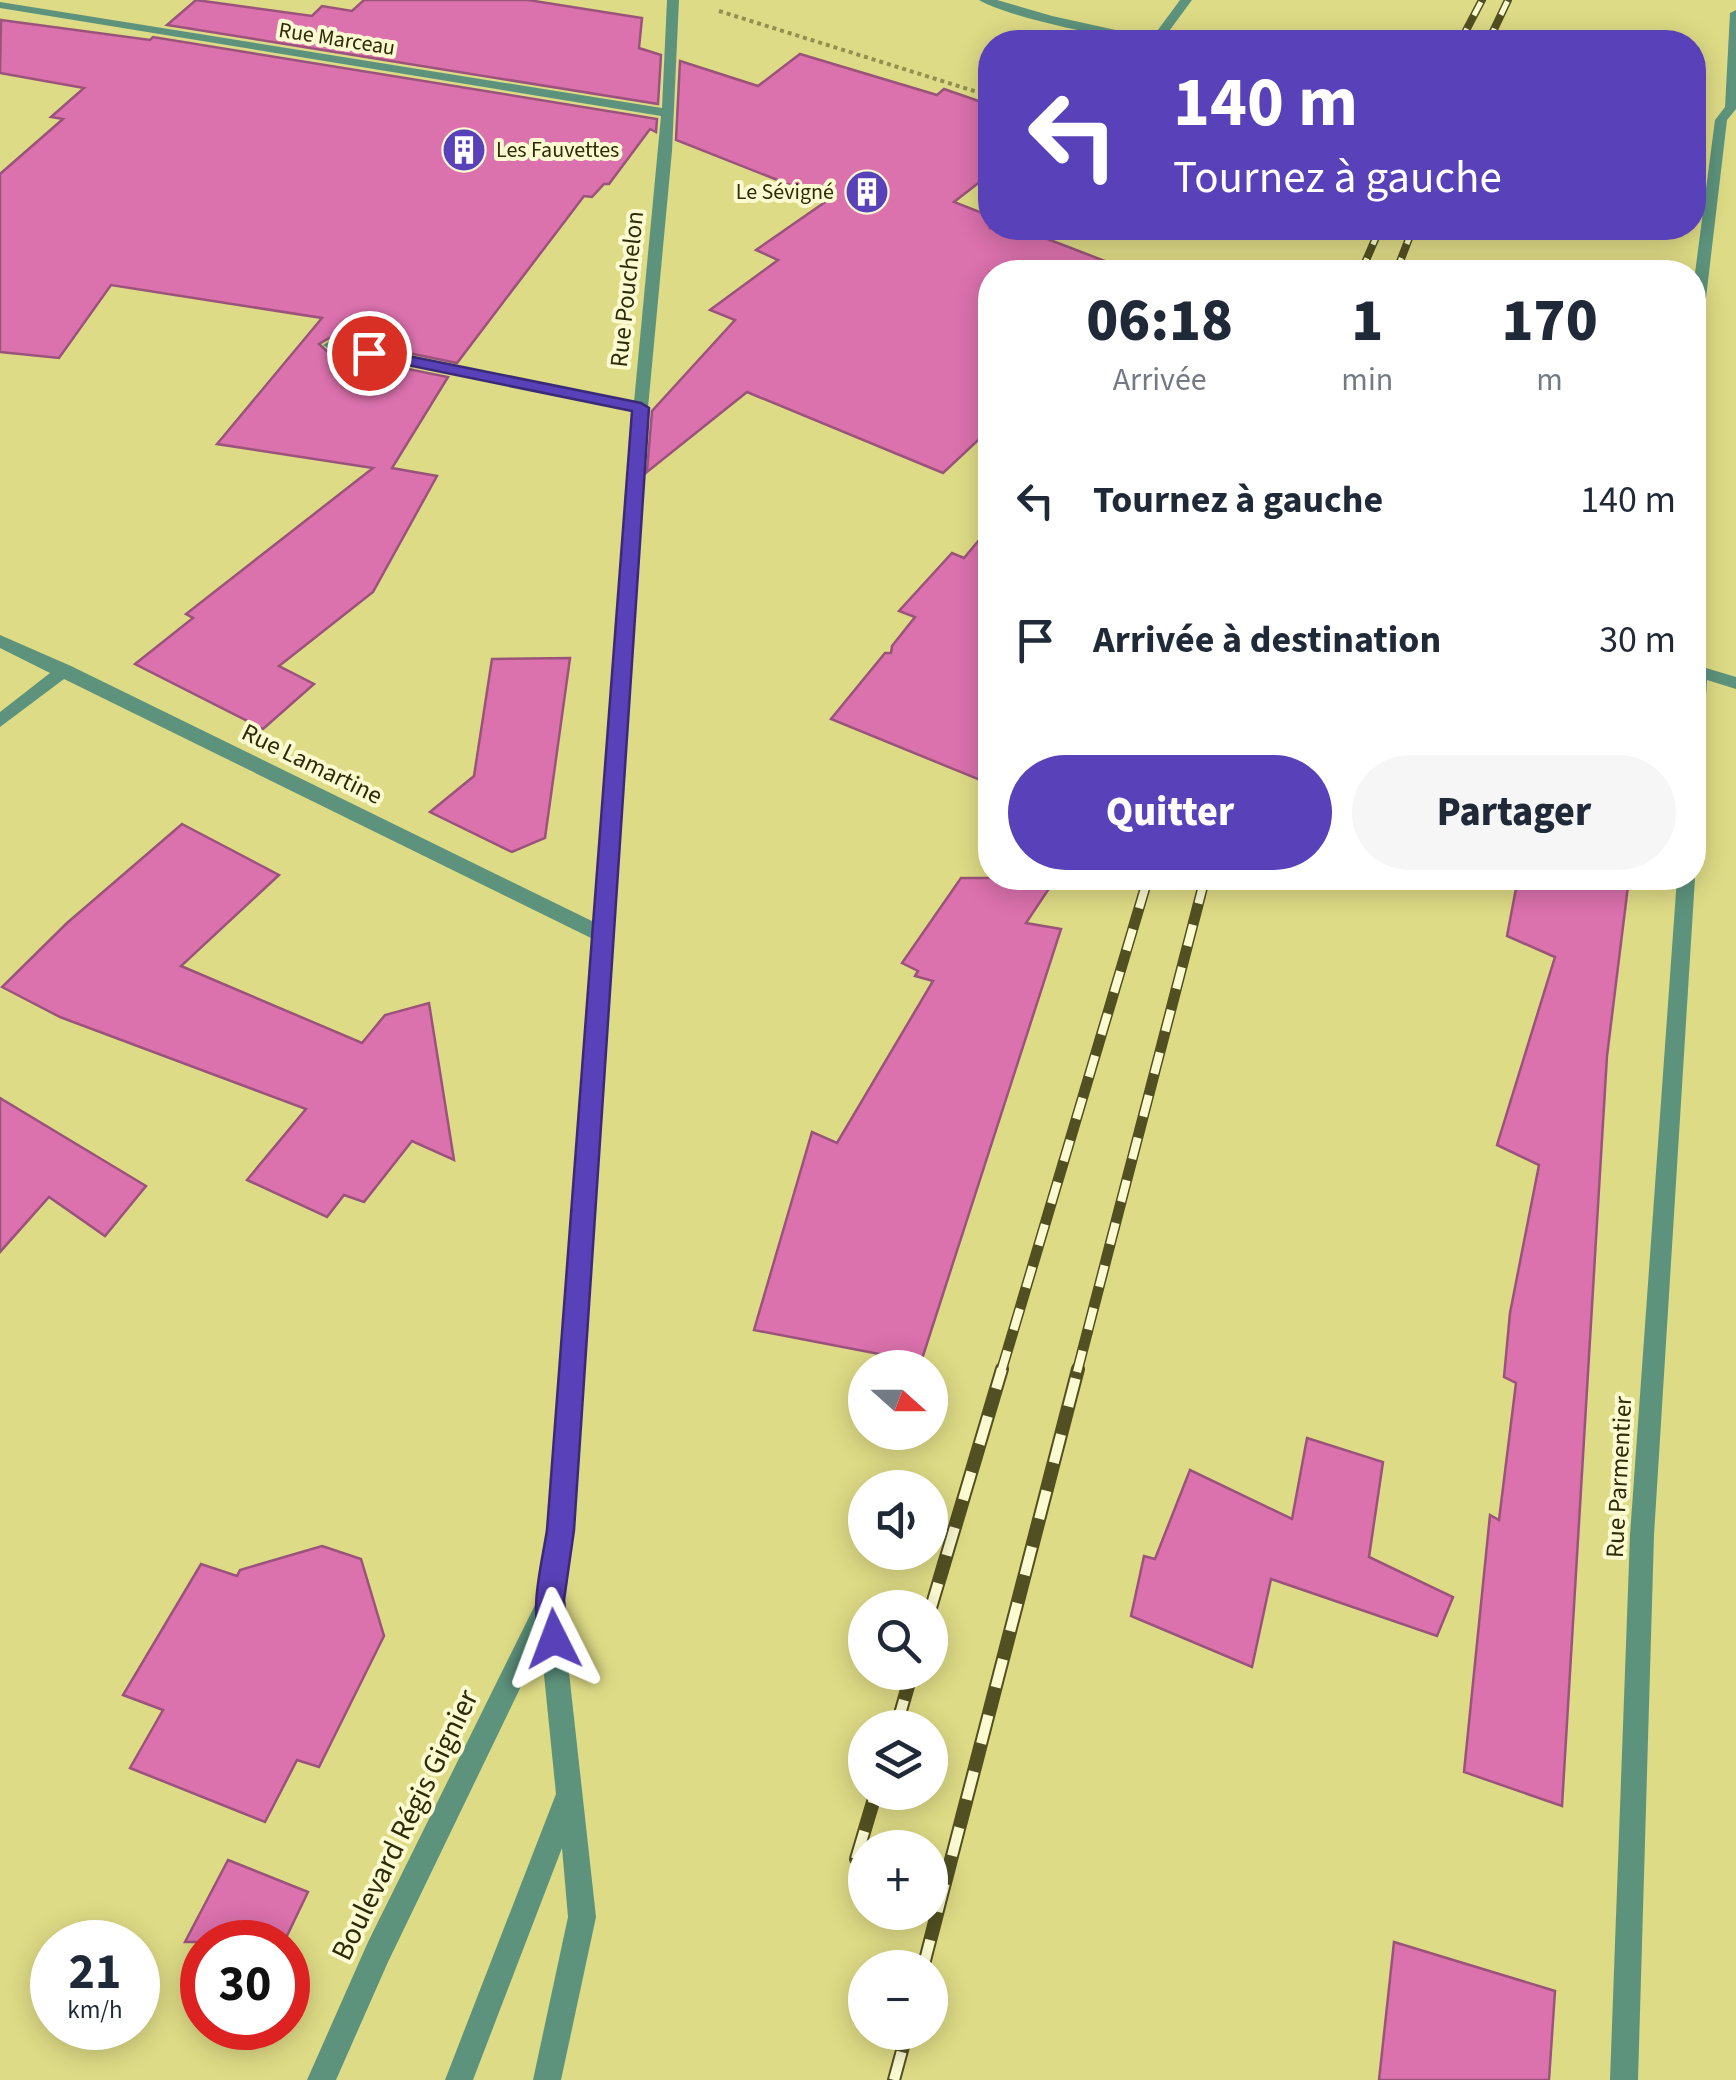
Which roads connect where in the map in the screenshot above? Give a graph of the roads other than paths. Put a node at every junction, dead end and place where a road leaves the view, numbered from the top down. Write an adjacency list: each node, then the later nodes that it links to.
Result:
1 (673, 0): 9 (street, Rue Pouchelon)
2 (985, 0): 6 (street)
3 (1186, 0): 7 (street)
4 (0, 4): 9 (street, Rue Marceau)
5 (1736, 13): 8 (street)
6 (1101, 30)
7 (1165, 30)
8 (1734, 107): 10 (street)
9 (668, 113): 12 (street, Rue Pouchelon)
10 (1704, 260)
11 (330, 345): 12 (street)
12 (641, 408): 19 (street, Rue Pouchelon)
13 (0, 641): 14 (street, Rue Lamartine)
14 (65, 670): 17 (street); 19 (street, Rue Lamartine)
15 (1706, 674): 16 (street)
16 (1736, 683)
17 (0, 720)
18 (1685, 890): 25 (street, Rue Parmentier)
19 (601, 934): 20 (street, Rue Pouchelon)
20 (550, 1600): 21 (street); 22 (street, Boulevard Régis Gignier)
21 (569, 1794): 23 (street); 24 (street)
22 (321, 2080)
23 (460, 2080)
24 (547, 2080)
25 (1624, 2080)

